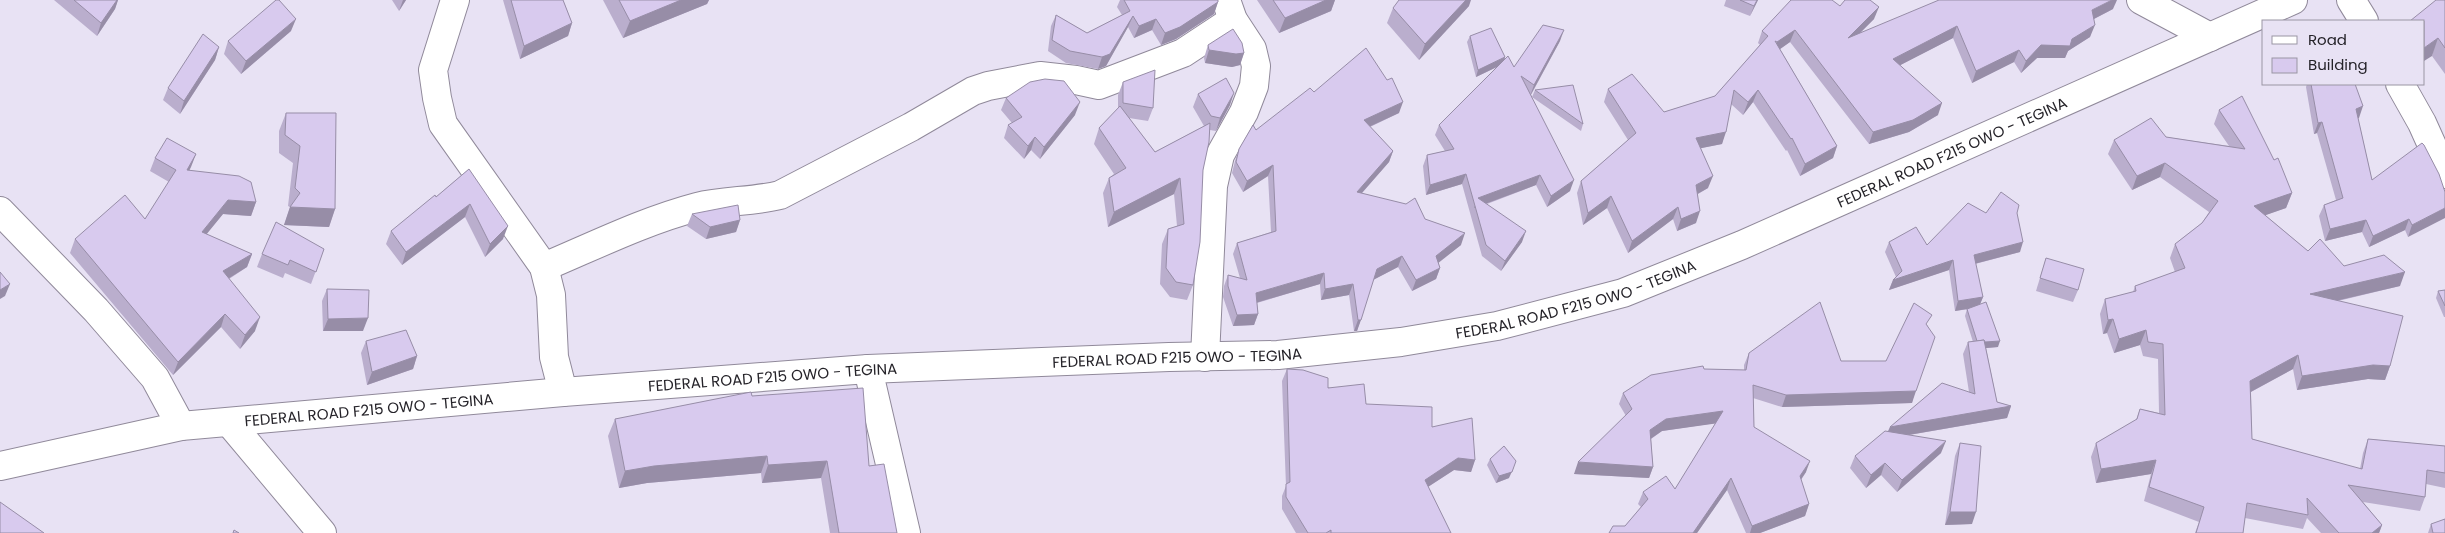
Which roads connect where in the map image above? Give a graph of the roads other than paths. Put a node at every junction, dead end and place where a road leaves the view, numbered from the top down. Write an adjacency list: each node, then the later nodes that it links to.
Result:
1 (455, 0): 11 (main road)
2 (2140, 0): 7 (main road)
3 (2293, 0): 7 (main road, FEDERAL ROAD F215 OWO - TEGINA)
4 (2352, 0): 6 (main road)
5 (1229, 10): 11 (main road); 12 (main road)
6 (2363, 20)
7 (2210, 37): 12 (main road, FEDERAL ROAD F215 OWO - TEGINA)
8 (2401, 85): 9 (main road)
9 (2445, 174)
10 (0, 211): 16 (main road)
11 (544, 267): 14 (main road)
12 (1205, 356): 13 (main road, FEDERAL ROAD F215 OWO - TEGINA)
13 (868, 369): 14 (main road, FEDERAL ROAD F215 OWO - TEGINA); 19 (main road)
14 (564, 392): 15 (main road, FEDERAL ROAD F215 OWO - TEGINA)
15 (229, 422): 16 (main road, FEDERAL ROAD F215 OWO - TEGINA); 18 (main road)
16 (181, 426): 17 (main road, FEDERAL ROAD F215 OWO - TEGINA)
17 (0, 466)
18 (322, 533)
19 (906, 533)

